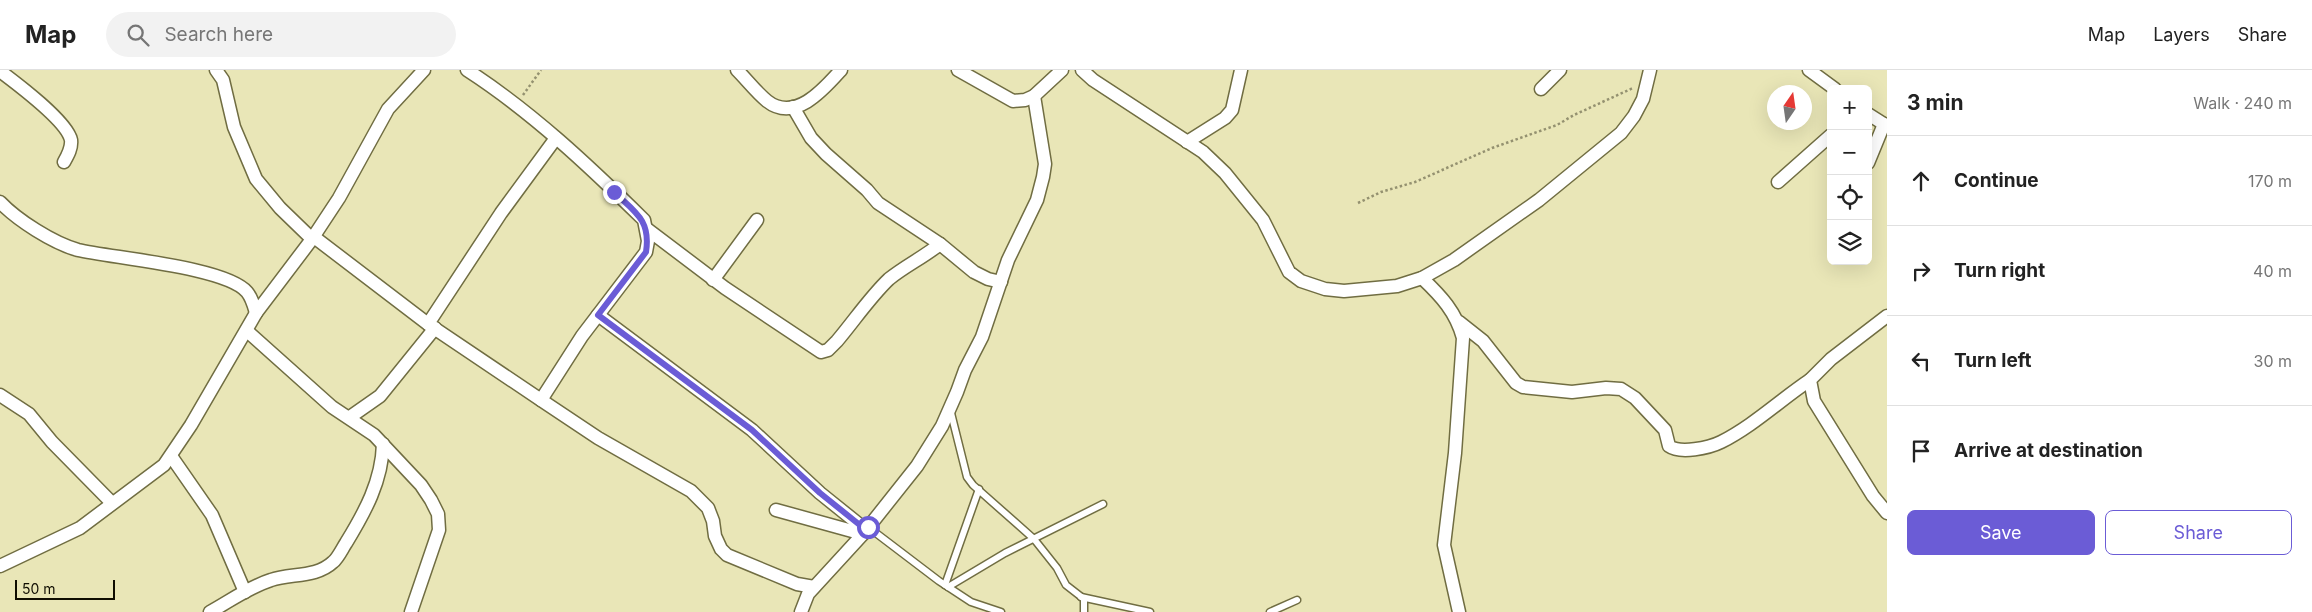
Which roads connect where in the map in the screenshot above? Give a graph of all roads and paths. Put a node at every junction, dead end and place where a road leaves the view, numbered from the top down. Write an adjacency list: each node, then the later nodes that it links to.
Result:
1 (216, 70): 32 (street)
2 (424, 70): 32 (street)
3 (467, 70): 18 (street)
4 (541, 70): 18 (path)
5 (737, 70): 19 (street)
6 (841, 70): 19 (street)
7 (958, 70): 17 (street)
8 (1062, 70): 17 (street)
9 (1082, 70): 24 (street)
10 (1241, 70): 24 (street)
11 (1560, 70): 16 (street)
12 (1809, 70): 15 (street)
13 (0, 71): 26 (street)
14 (1649, 76): 29 (path); 34 (street)
15 (1829, 85)
16 (1541, 89)
17 (1034, 96): 36 (street)
18 (516, 104): 22 (street)
19 (793, 107): 33 (street)
20 (1872, 117): 21 (street)
21 (1885, 125): 25 (street)
22 (556, 138): 31 (street); 41 (street)
23 (1827, 139): 27 (street)
24 (1187, 142): 34 (street)
25 (1872, 154)
26 (64, 162)
27 (1778, 182)
28 (0, 202): 37 (street)
29 (1358, 203)
30 (757, 220): 35 (street)
31 (647, 229): 35 (street); 38 (street)
32 (313, 238): 37 (street); 41 (street)
33 (940, 244): 35 (street); 36 (street)
34 (1422, 278): 40 (street)
35 (713, 280)
36 (1001, 282): 46 (street)
37 (256, 313): 42 (street)
38 (598, 315): 45 (street); 55 (street)
39 (1887, 316): 43 (street)
40 (1459, 322): 43 (street); 70 (street)
41 (432, 326): 45 (street); 47 (street)
42 (247, 331): 47 (street); 49 (street)
43 (1810, 380): 54 (street)
44 (0, 395): 51 (street)
45 (541, 400): 59 (street)
46 (950, 408): 50 (lane); 55 (street)
47 (350, 417): 48 (street)
48 (383, 444): 60 (street); 64 (street)
49 (170, 456): 51 (street); 60 (street)
50 (979, 489): 56 (lane); 58 (lane)
51 (112, 503): 57 (street)
52 (1103, 504): 56 (lane)
53 (776, 510): 55 (street)
54 (1887, 514)
55 (866, 530): 58 (lane); 59 (street)
56 (1034, 539): 58 (lane); 61 (lane)
57 (0, 566)
58 (947, 586): 66 (lane)
59 (814, 587): 65 (street)
60 (245, 592): 63 (street)
61 (1081, 597): 67 (lane); 68 (lane)
62 (1297, 600): 69 (lane)
63 (210, 612)
64 (411, 612)
65 (802, 612)
66 (1001, 612)
67 (1084, 612)
68 (1150, 612)
69 (1270, 612)
70 (1459, 612)

